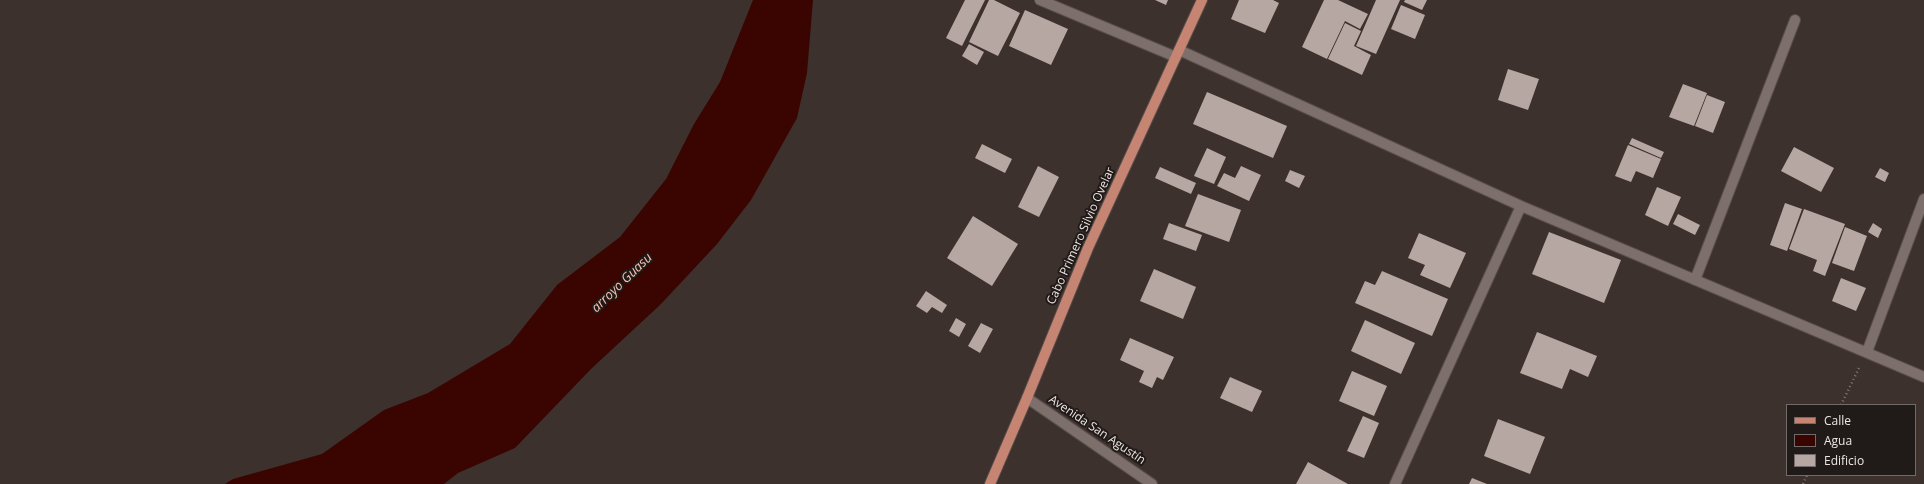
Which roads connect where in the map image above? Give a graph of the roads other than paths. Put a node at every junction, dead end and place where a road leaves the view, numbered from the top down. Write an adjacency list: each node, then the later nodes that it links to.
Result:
1 (1040, 0): 4 (street)
2 (1202, 0): 4 (main road, Cabo Primero Silvio Ovelar)
3 (1795, 20): 7 (street)
4 (1177, 53): 6 (street); 10 (main road, Cabo Primero Silvio Ovelar)
5 (1924, 199): 8 (street)
6 (1521, 206): 7 (street); 13 (street)
7 (1695, 280): 8 (street)
8 (1867, 352): 9 (street)
9 (1924, 377)
10 (1027, 398): 11 (main road, Cabo Primero Silvio Ovelar); 12 (street, Avenida San Agustín)
11 (990, 484)
12 (1152, 484)
13 (1395, 484)

